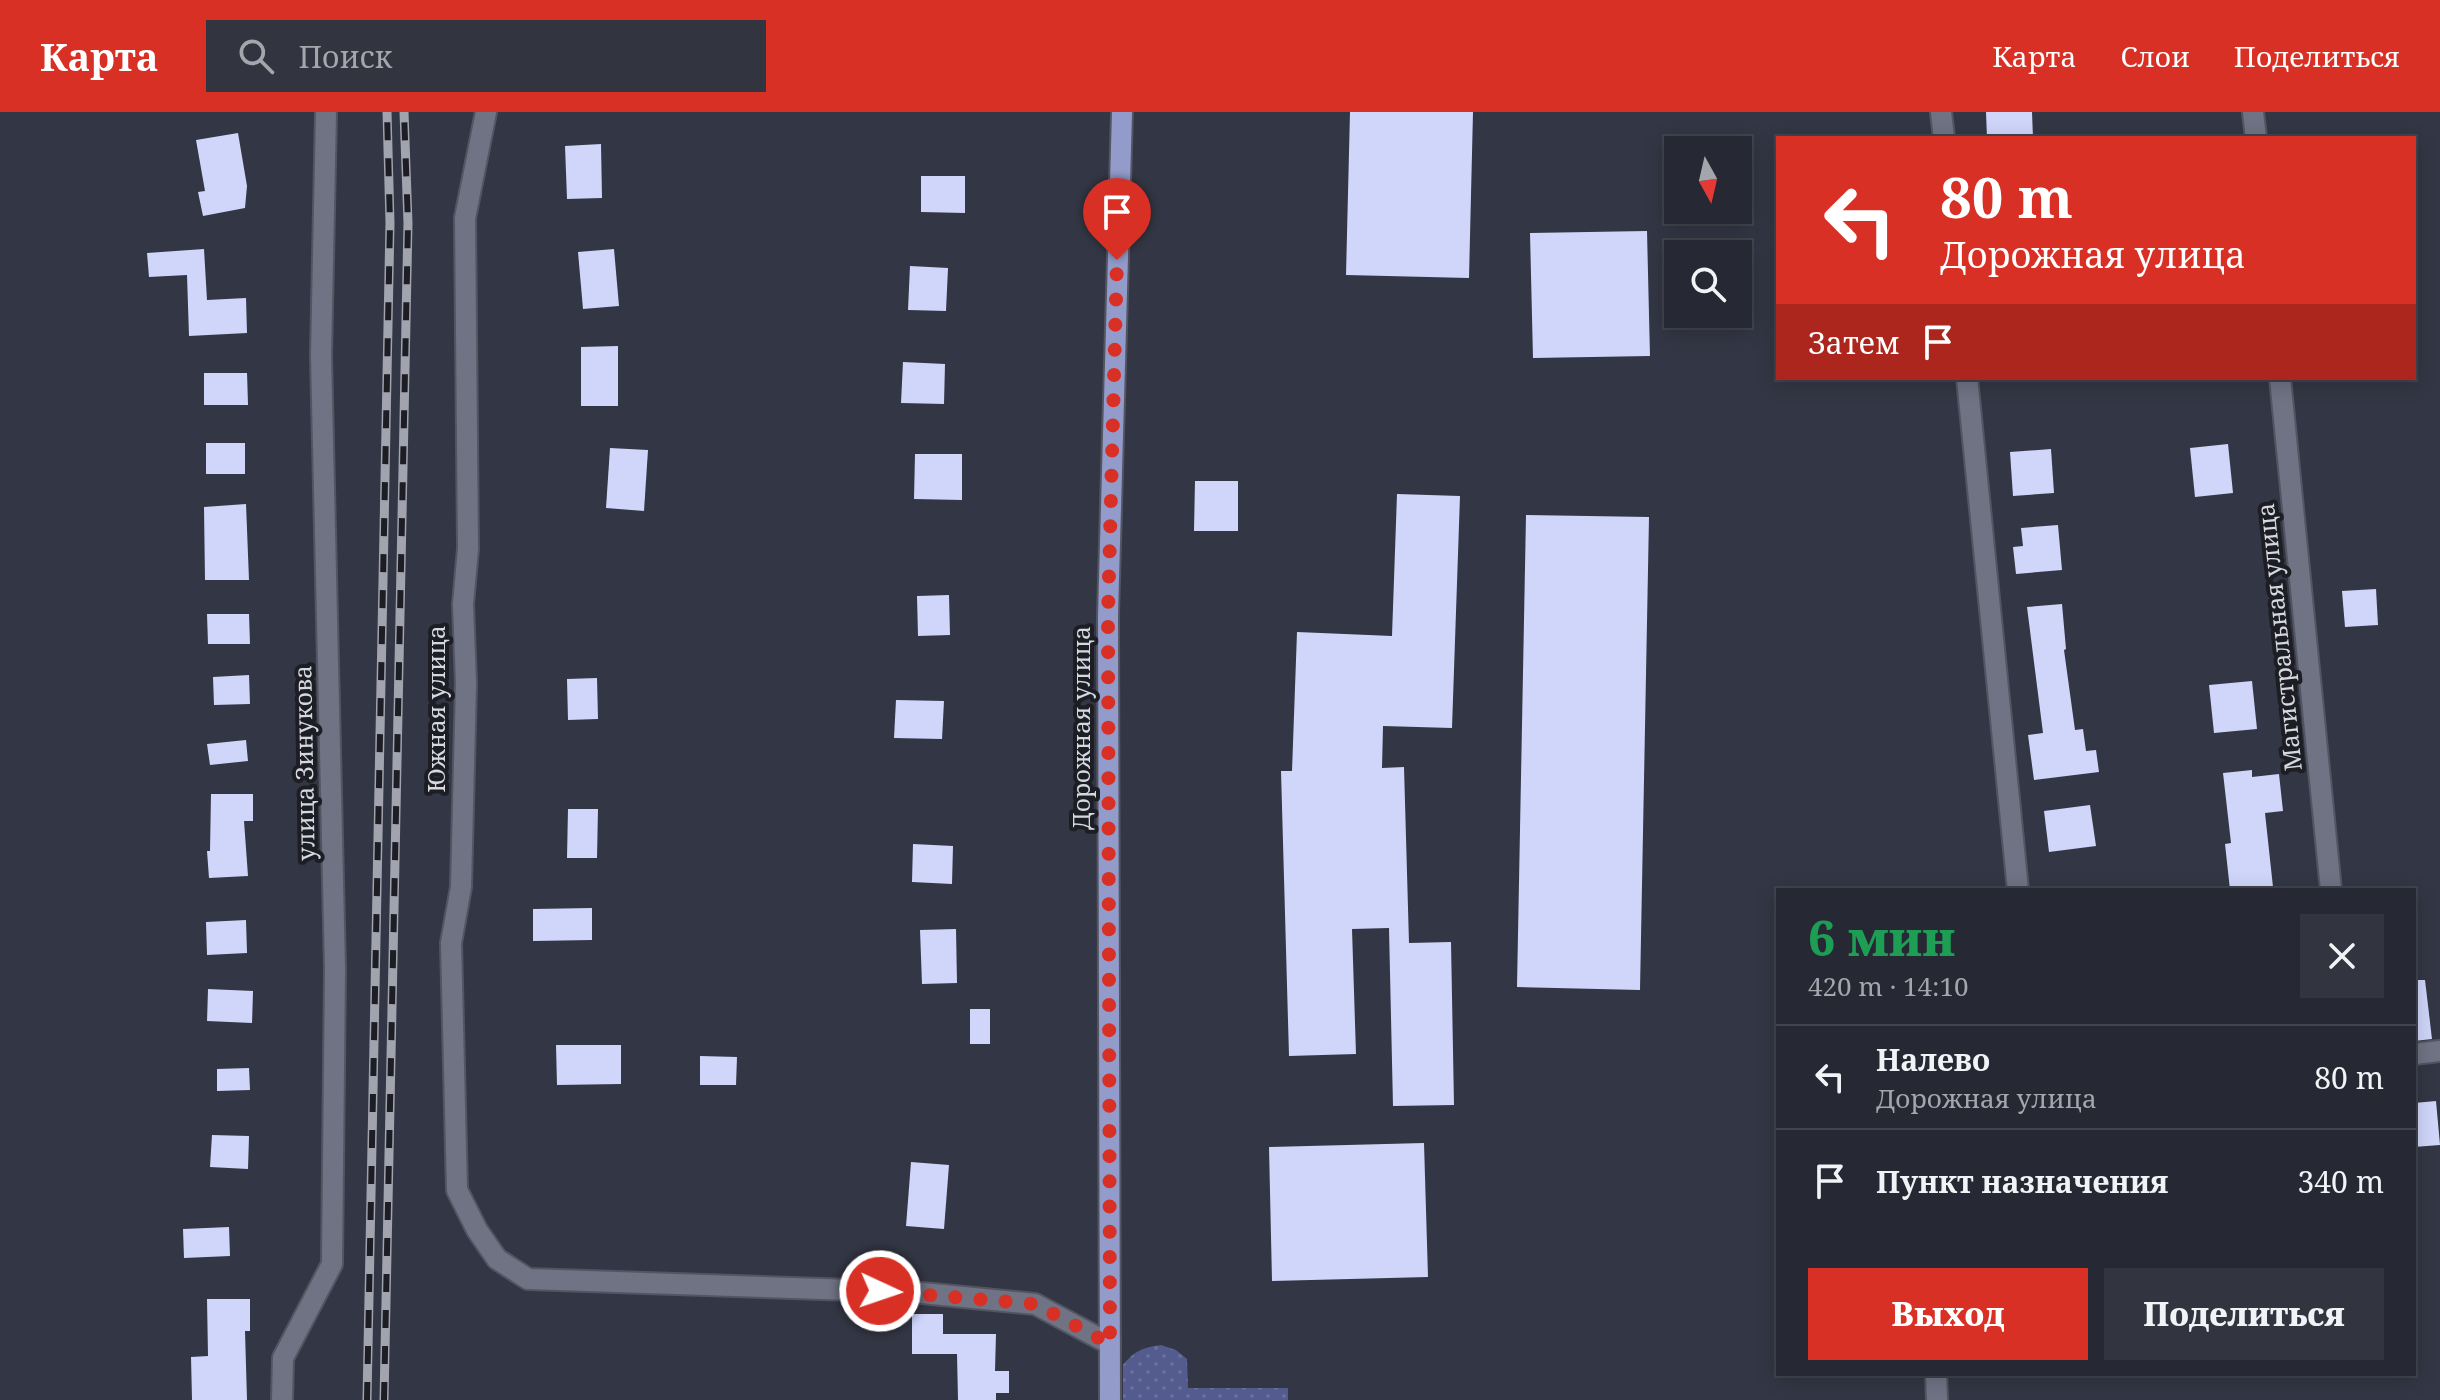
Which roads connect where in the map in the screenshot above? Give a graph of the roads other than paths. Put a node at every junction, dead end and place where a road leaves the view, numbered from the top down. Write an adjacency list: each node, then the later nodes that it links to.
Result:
1 (326, 112): 16 (street, улица Зинукова)
2 (486, 112): 14 (street, Южная улица)
3 (1122, 112): 14 (main road, Дорожная улица)
4 (1941, 112): 6 (street)
5 (2253, 112): 7 (street)
6 (1944, 136)
7 (2256, 136)
8 (1967, 380): 10 (street)
9 (2280, 380): 11 (street, Магистральная улица)
10 (2018, 888)
11 (2331, 888)
12 (2440, 1051): 13 (street)
13 (2416, 1054)
14 (1110, 1344): 17 (main road, Дорожная улица)
15 (1936, 1376): 18 (street)
16 (282, 1400)
17 (1110, 1400)
18 (1937, 1400)

